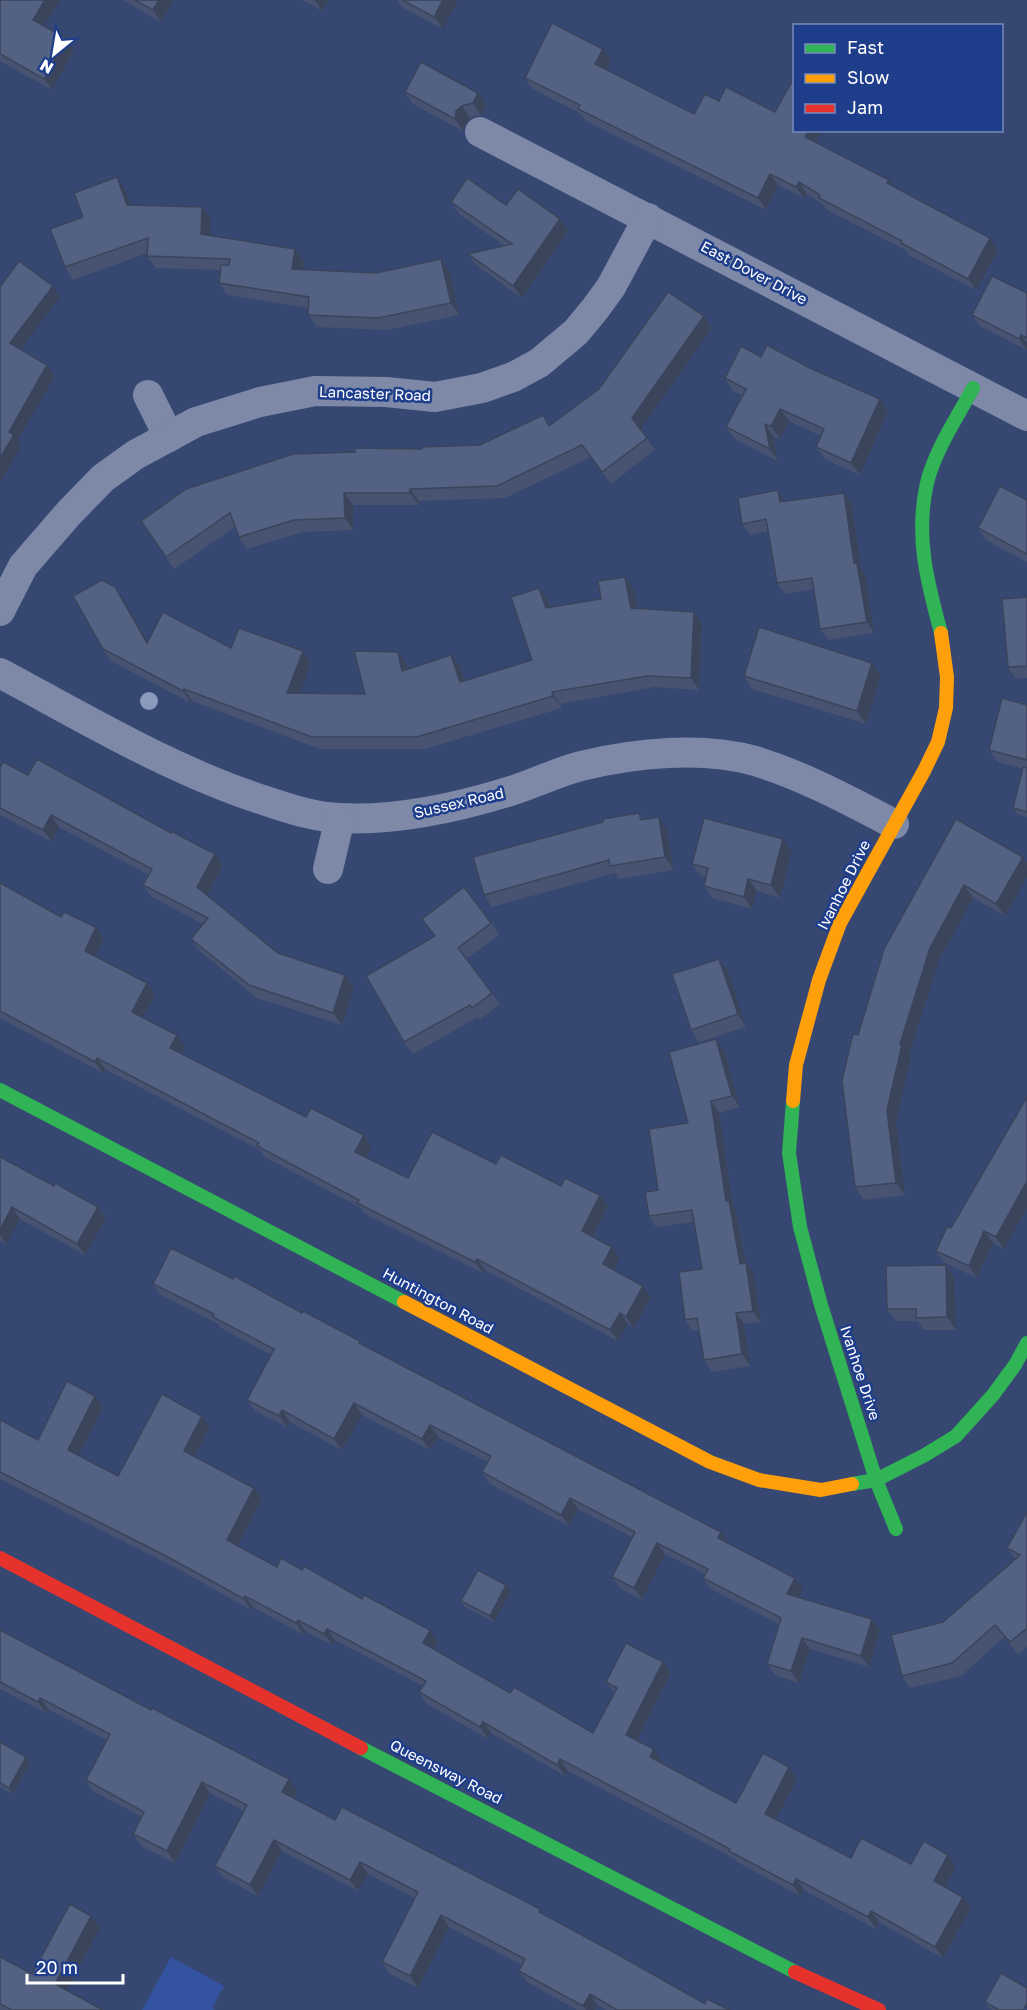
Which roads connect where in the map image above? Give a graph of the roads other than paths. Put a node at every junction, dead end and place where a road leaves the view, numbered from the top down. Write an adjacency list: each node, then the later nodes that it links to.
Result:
1 (480, 132): 2 (street, East Dover Drive)
2 (648, 218): 3 (street, East Dover Drive); 6 (street, Lancaster Road)
3 (973, 388): 5 (street, East Dover Drive); 10 (street, Ivanhoe Drive)
4 (148, 395): 6 (street)
5 (1027, 416)
6 (169, 437): 7 (street, Lancaster Road)
7 (0, 611)
8 (0, 673): 9 (street, Sussex Road)
9 (340, 818): 10 (street, Sussex Road); 11 (street)
10 (894, 824): 14 (street, Ivanhoe Drive)
11 (328, 868)
12 (0, 1090): 14 (street, Huntington Road)
13 (1027, 1343): 14 (street, Huntington Road)
14 (876, 1480): 15 (street, Ivanhoe Drive)
15 (896, 1529)
16 (0, 1558): 17 (street, Queensway Road)
17 (879, 2010)

